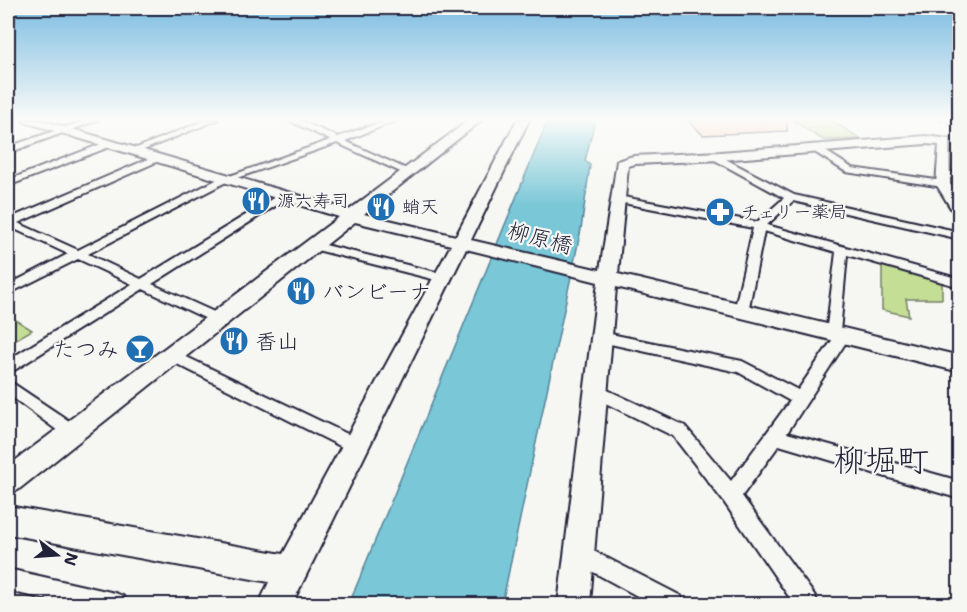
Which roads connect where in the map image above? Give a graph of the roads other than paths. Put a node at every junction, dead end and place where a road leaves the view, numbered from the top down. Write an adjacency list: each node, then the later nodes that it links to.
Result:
1 (97, 149): 18 (street)
2 (125, 149): 11 (street, 柳原橋)
3 (139, 149): 11 (street)
4 (312, 149): 16 (street)
5 (355, 149): 14 (street)
6 (439, 149): 14 (street)
7 (509, 149): 27 (street)
8 (816, 149): 9 (street); 12 (street); 17 (street)
9 (821, 149)
10 (951, 149): 17 (street)
11 (133, 151): 13 (street, 柳原橋)
12 (714, 156): 20 (street); 21 (street)
13 (158, 158): 16 (street, 柳原橋); 24 (street)
14 (408, 172): 23 (street)
15 (960, 176): 17 (street)
16 (229, 179): 19 (street, 柳原橋); 30 (street)
17 (943, 179): 22 (street)
18 (8, 183)
19 (284, 196): 23 (street, 柳原橋); 34 (street)
20 (790, 197): 25 (street); 26 (street)
21 (618, 199): 25 (street); 32 (street)
22 (960, 212)
23 (352, 216): 27 (street, 柳原橋); 28 (street)
24 (8, 223): 30 (street)
25 (759, 226): 29 (street); 36 (street)
26 (960, 236)
27 (463, 242): 31 (street); 32 (street, 柳原橋)
28 (313, 246): 31 (street); 37 (street)
29 (842, 250): 33 (street); 38 (street)
30 (78, 254): 34 (street); 35 (street)
31 (444, 278): 48 (street)
32 (608, 280): 36 (street, 柳原橋); 39 (street)
33 (960, 283)
34 (142, 284): 37 (street); 42 (street)
35 (8, 290)
36 (741, 312): 38 (street, 柳原橋)
37 (218, 319): 40 (street)
38 (838, 335): 41 (street, 柳原橋); 45 (street)
39 (601, 337): 44 (street); 45 (street)
40 (172, 355): 46 (street); 48 (street)
41 (960, 364)
42 (8, 367)
43 (8, 386): 46 (street)
44 (595, 391): 51 (street); 53 (street)
45 (800, 399): 47 (street)
46 (72, 432): 49 (street)
47 (775, 437): 50 (street); 51 (street)
48 (354, 445): 54 (street)
49 (8, 481)
50 (960, 490)
51 (731, 496): 60 (street)
52 (8, 520): 54 (street)
53 (580, 554): 58 (street); 59 (street)
54 (291, 571): 57 (street)
55 (8, 580): 56 (street)
56 (114, 604)
57 (275, 604)
58 (574, 604)
59 (673, 604)
60 (807, 604)

